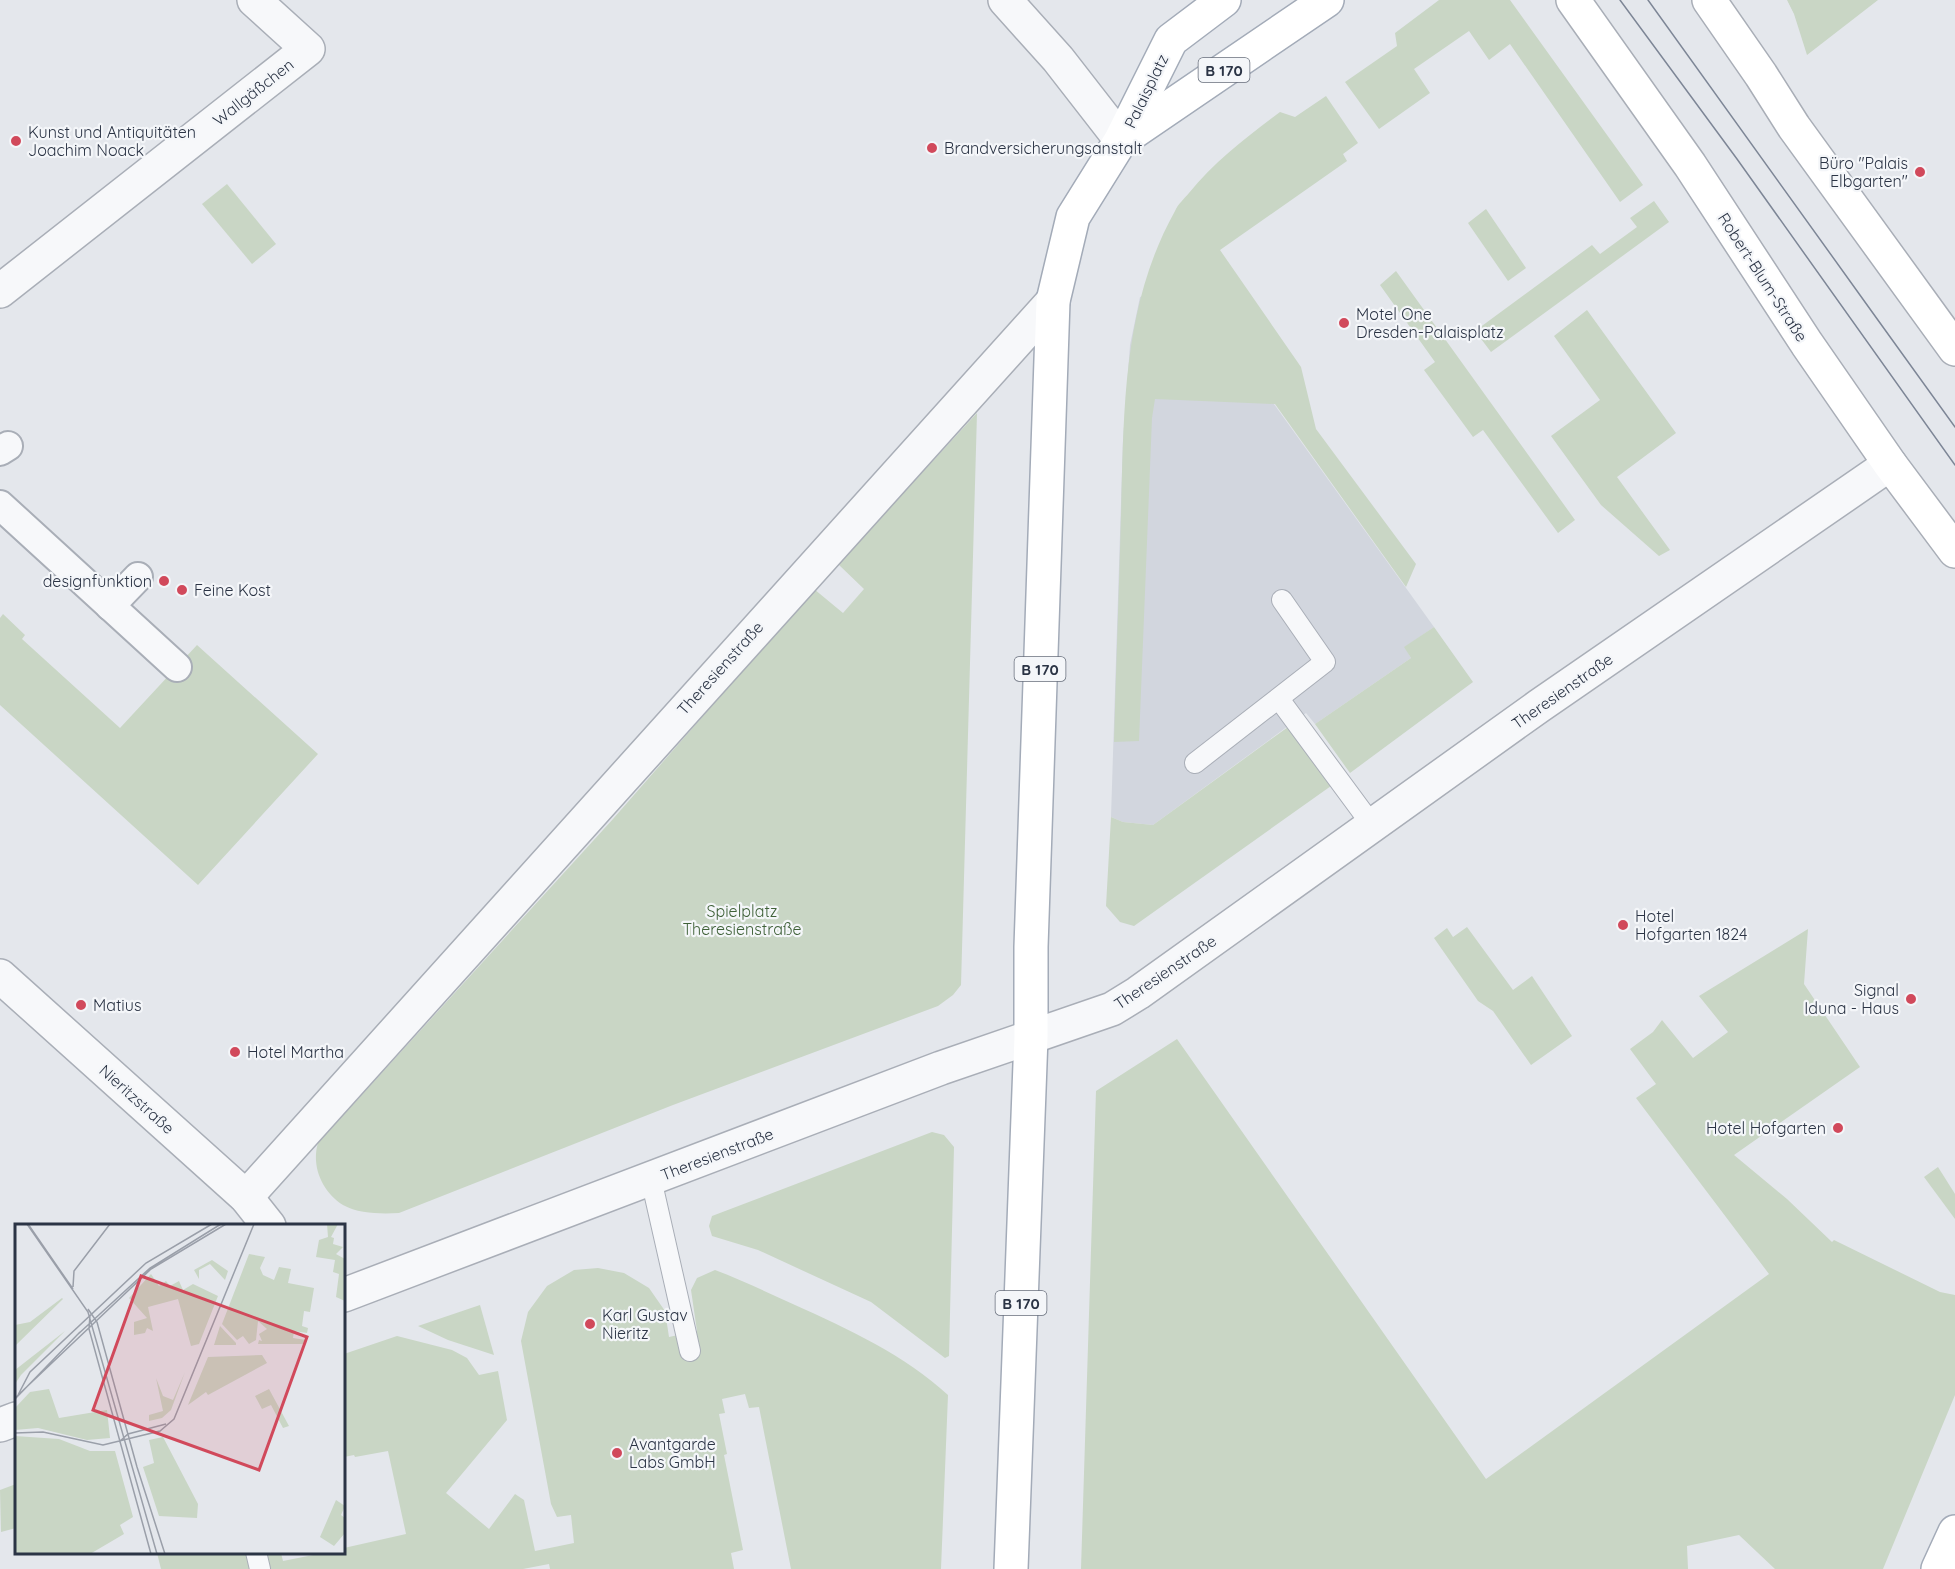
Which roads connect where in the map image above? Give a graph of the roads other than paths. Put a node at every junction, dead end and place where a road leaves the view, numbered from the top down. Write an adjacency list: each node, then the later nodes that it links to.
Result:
1 (254, 0): 8 (street, Wallgäßchen)
2 (1005, 0): 7 (street)
3 (1224, 0): 7 (main road, Palaisplatz / B 170)
4 (1327, 0): 7 (main road, Palaisplatz / B 170)
5 (1573, 0): 11 (main road, Robert-Blum-Straße)
6 (1709, 0): 10 (main road)
7 (1122, 140): 9 (main road, B 170)
8 (0, 291)
9 (1053, 301): 22 (main road, B 170); 24 (street, Theresienstraße)
10 (1955, 349)
11 (1890, 464): 13 (main road, Robert-Blum-Straße); 20 (street, Theresienstraße)
12 (0, 505): 16 (street)
13 (1955, 551)
14 (138, 577): 16 (street)
15 (1282, 600): 18 (lane)
16 (110, 606): 17 (street)
17 (177, 667)
18 (1279, 699): 19 (lane); 20 (lane)
19 (1195, 763)
20 (1372, 825): 22 (street, Theresienstraße)
21 (0, 976): 24 (street, Nieritzstraße)
22 (1030, 1037): 23 (street, Theresienstraße); 33 (main road, B 170)
23 (651, 1179): 26 (street, Theresienstraße); 27 (lane)
24 (246, 1197): 25 (street, Nieritzstraße)
25 (267, 1224)
26 (345, 1295)
27 (690, 1351)
28 (15, 1419): 29 (street)
29 (0, 1425)
30 (1955, 1532): 34 (main road)
31 (256, 1554): 32 (lane)
32 (260, 1569)
33 (1011, 1569)
34 (1938, 1569)

